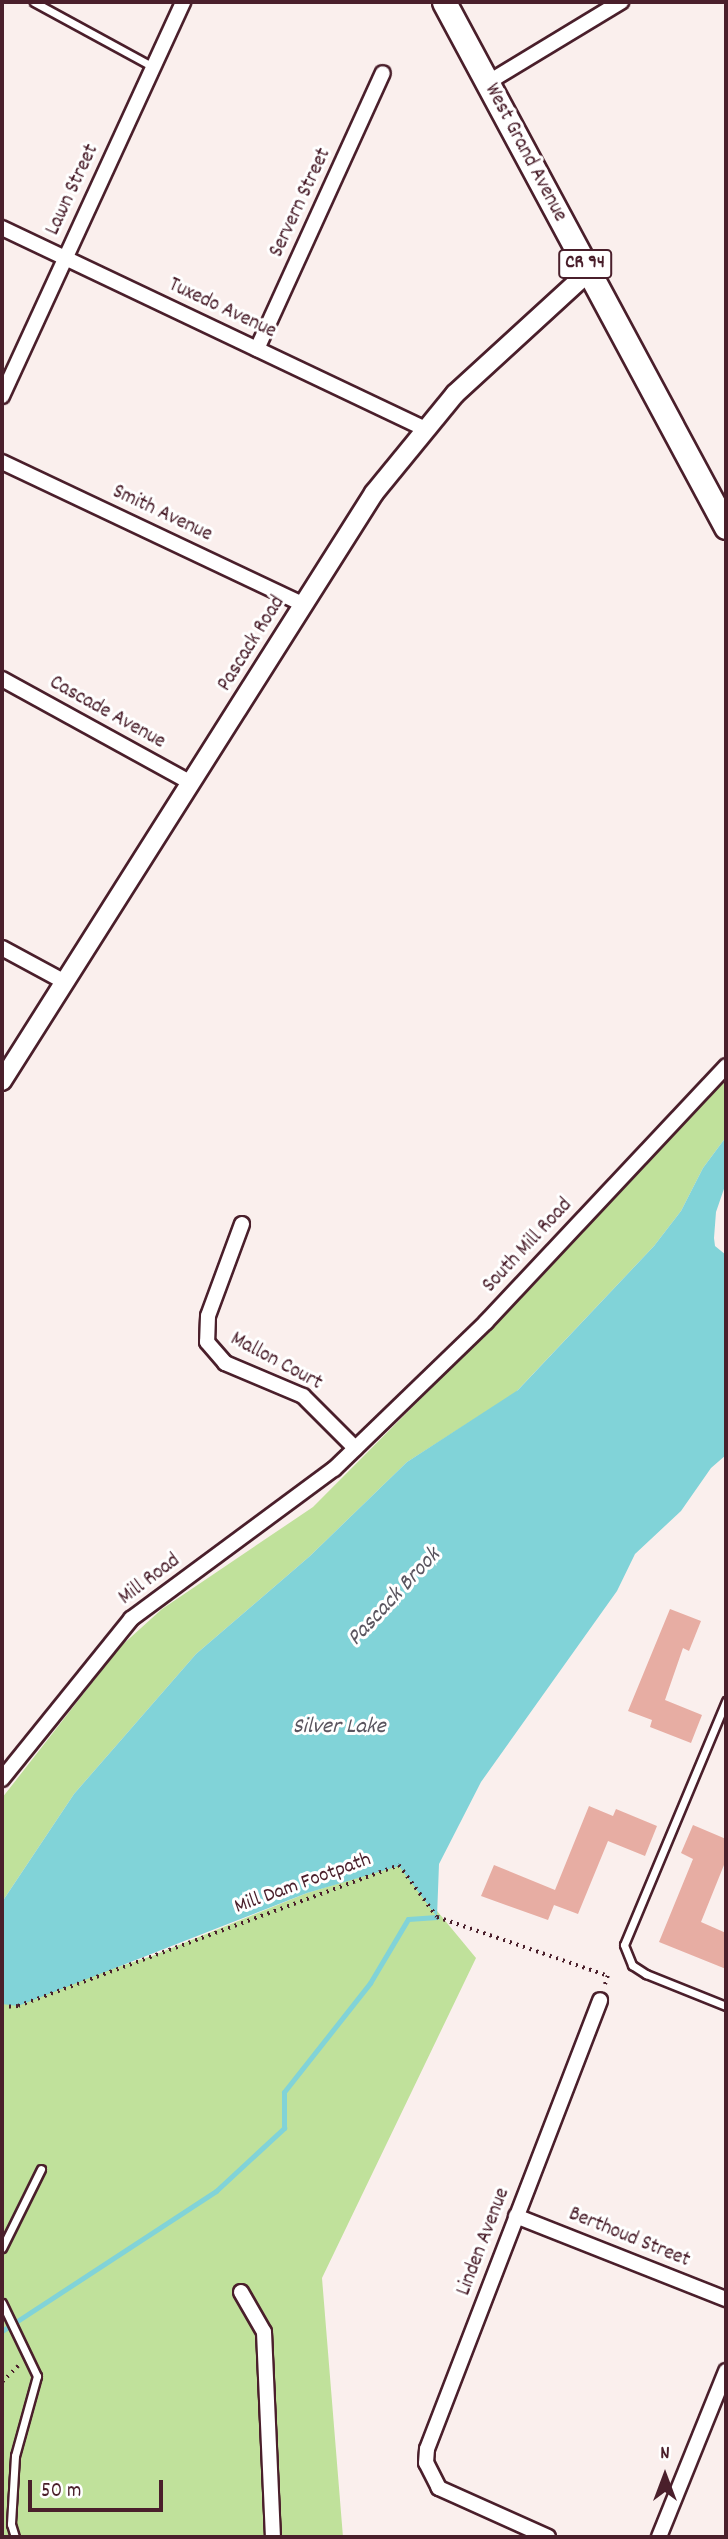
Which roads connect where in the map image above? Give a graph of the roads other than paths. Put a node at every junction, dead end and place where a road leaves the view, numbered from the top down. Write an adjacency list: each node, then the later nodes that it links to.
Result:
1 (34, 2): 5 (lane)
2 (183, 2): 5 (street, Lawn Street)
3 (444, 2): 7 (main road, West Grand Avenue / CR 94)
4 (621, 2): 7 (street)
5 (153, 67): 9 (street, Lawn Street)
6 (383, 74): 11 (street, Servern Street)
7 (487, 83): 10 (main road, West Grand Avenue / CR 94)
8 (2, 228): 9 (street, Tuxedo Avenue)
9 (65, 258): 11 (street, Tuxedo Avenue); 12 (street, Lawn Street)
10 (589, 271): 13 (street, Pascack Road); 15 (main road, West Grand Avenue / CR 94)
11 (257, 349): 13 (street, Tuxedo Avenue)
12 (2, 396)
13 (424, 428): 16 (street, Pascack Road)
14 (2, 462): 16 (street, Smith Avenue)
15 (726, 527)
16 (304, 605): 18 (street, Pascack Road)
17 (2, 679): 18 (street, Cascade Avenue)
18 (191, 783): 20 (street, Pascack Road)
19 (2, 948): 20 (street)
20 (65, 982): 22 (street, Pascack Road)
21 (726, 1066): 24 (street, South Mill Road)
22 (3, 1076)
23 (242, 1224): 24 (street, Mallon Court)
24 (355, 1448): 26 (street, Mill Road)
25 (726, 1701): 28 (lane)
26 (2, 1779)
27 (600, 2000): 30 (street, Linden Avenue)
28 (726, 2006)
29 (41, 2169): 31 (lane)
30 (516, 2216): 33 (street, Berthoud Street); 38 (street, Linden Avenue)
31 (2, 2248)
32 (240, 2292): 37 (street)
33 (726, 2299)
34 (2, 2303): 36 (lane)
35 (726, 2371): 39 (street)
36 (15, 2537)
37 (274, 2537)
38 (548, 2537)
39 (659, 2537)

